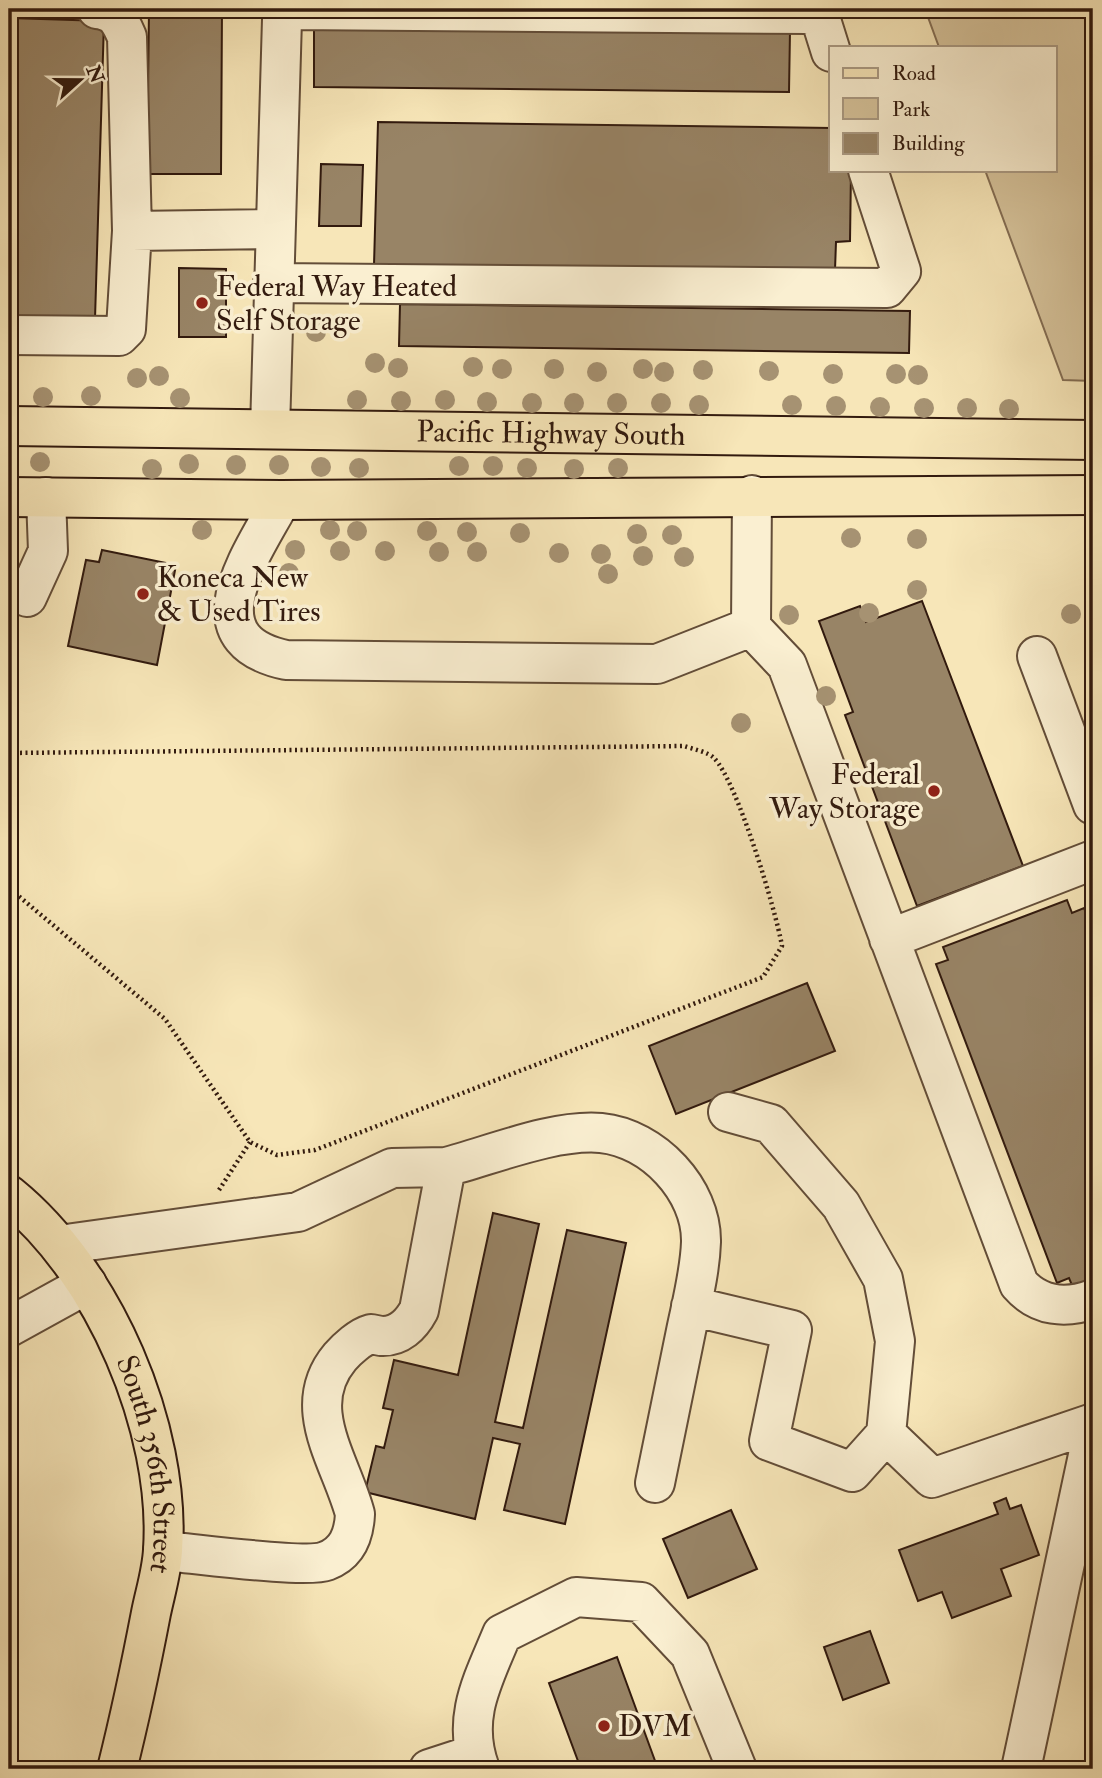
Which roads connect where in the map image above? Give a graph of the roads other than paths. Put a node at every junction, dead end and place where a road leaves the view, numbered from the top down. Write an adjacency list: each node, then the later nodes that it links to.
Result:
1 (97, 9): 5 (lane)
2 (829, 46): 4 (lane)
3 (869, 172): 6 (lane)
4 (275, 229): 5 (lane); 6 (lane)
5 (132, 231): 7 (lane)
6 (273, 283): 9 (lane)
7 (9, 335)
8 (9, 426): 9 (main road, Pacific Highway South)
9 (270, 429): 10 (main road, Pacific Highway South)
10 (1093, 440)
11 (752, 495): 12 (main road, Pacific Highway South); 14 (main road, Pacific Highway South); 16 (lane)
12 (1093, 495)
13 (27, 497): 14 (main road, Pacific Highway South); 15 (lane)
14 (281, 500): 16 (lane)
15 (27, 597)
16 (751, 627): 20 (lane)
17 (1037, 656): 18 (lane)
18 (1093, 805)
19 (1093, 860): 20 (lane)
20 (889, 939): 26 (lane)
21 (728, 1112): 31 (lane)
22 (446, 1167): 24 (lane); 27 (lane); 33 (lane)
23 (9, 1195): 24 (main road, South 356th Street)
24 (59, 1245): 25 (main road, South 356th Street)
25 (87, 1284): 28 (lane); 33 (main road, South 356th Street)
26 (1093, 1298)
27 (691, 1306): 31 (lane); 32 (lane)
28 (9, 1328)
29 (1093, 1423): 31 (lane)
30 (1093, 1432): 38 (lane)
31 (886, 1434)
32 (655, 1483)
33 (163, 1550): 35 (main road, South 356th Street)
34 (478, 1762): 36 (lane); 37 (lane)
35 (117, 1769)
36 (429, 1769)
37 (737, 1769)
38 (1021, 1769)

